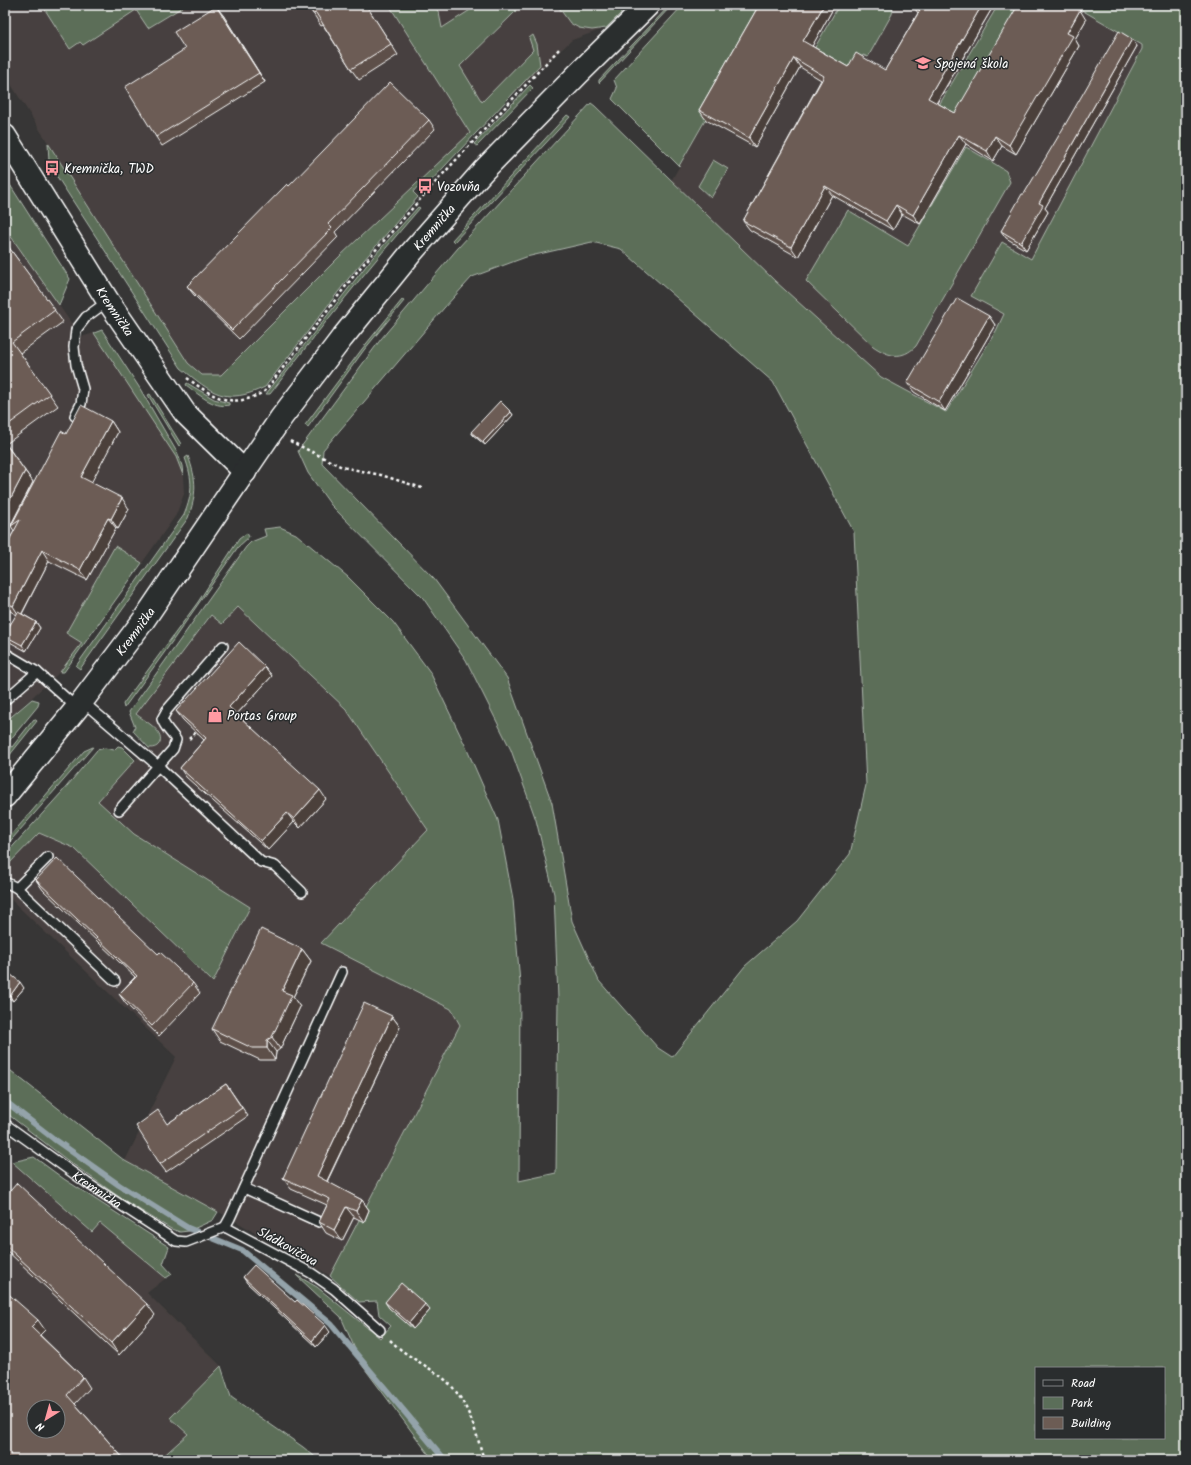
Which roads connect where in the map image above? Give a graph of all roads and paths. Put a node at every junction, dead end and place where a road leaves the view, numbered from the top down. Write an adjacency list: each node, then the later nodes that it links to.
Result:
1 (648, 5): 7 (main road, Kremnička)
2 (561, 47): 5 (path)
3 (8, 147): 4 (main road, Kremnička)
4 (108, 301): 6 (lane); 8 (main road, Kremnička)
5 (186, 378)
6 (70, 426)
7 (270, 434): 8 (main road, Kremnička); 9 (path)
8 (245, 472): 14 (main road, Kremnička)
9 (422, 488)
10 (223, 646): 15 (lane)
11 (5, 653): 12 (lane)
12 (34, 670): 13 (lane); 14 (lane)
13 (5, 700)
14 (79, 705): 15 (lane); 16 (main road, Kremnička)
15 (158, 766): 17 (lane); 21 (lane)
16 (5, 796)
17 (119, 810)
18 (48, 857): 20 (lane)
19 (5, 882): 20 (lane)
20 (17, 888): 23 (lane)
21 (302, 892)
22 (342, 972): 25 (lane)
23 (115, 981)
24 (5, 1124): 27 (lane, Kremnička)
25 (244, 1188): 26 (lane); 27 (lane)
26 (319, 1222)
27 (225, 1227): 28 (lane, Sládkovičova)
28 (380, 1330): 29 (path)
29 (484, 1460)

